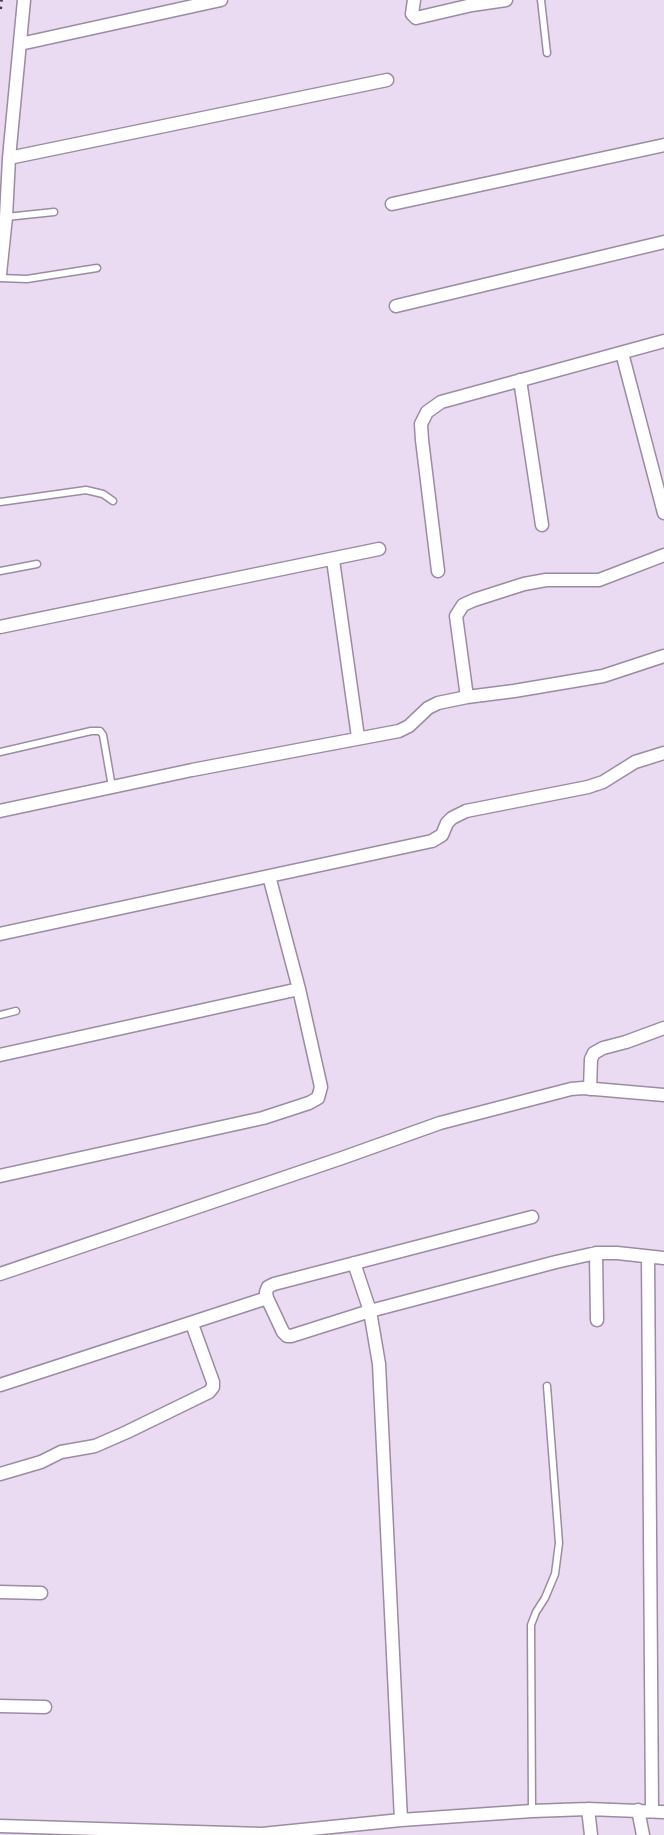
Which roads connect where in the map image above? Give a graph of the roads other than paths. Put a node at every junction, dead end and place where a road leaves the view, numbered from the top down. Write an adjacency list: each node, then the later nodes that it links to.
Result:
1 (24, 0): 6 (street)
2 (221, 0): 6 (street)
3 (414, 0): 4 (street)
4 (506, 0)
5 (541, 0): 7 (lane)
6 (20, 44): 10 (street)
7 (547, 53)
8 (387, 80): 10 (street)
9 (664, 145): 11 (street)
10 (9, 158): 13 (street)
11 (392, 204)
12 (54, 212): 13 (lane)
13 (6, 217): 16 (street)
14 (664, 242): 18 (street)
15 (98, 268): 17 (lane)
16 (0, 274)
17 (0, 278)
18 (396, 306)
19 (664, 341): 20 (street)
20 (622, 353): 21 (street); 24 (street)
21 (520, 380): 25 (street); 30 (street)
22 (113, 501): 23 (lane)
23 (0, 502)
24 (664, 513)
25 (542, 525)
26 (378, 549): 28 (street)
27 (664, 555): 34 (street)
28 (333, 560): 32 (street); 35 (street)
29 (37, 564): 31 (lane)
30 (438, 571)
31 (0, 572)
32 (0, 627)
33 (664, 656): 34 (street)
34 (467, 697): 35 (street)
35 (358, 737): 38 (street)
36 (0, 752): 38 (lane)
37 (664, 754): 40 (street)
38 (112, 787): 39 (street)
39 (0, 811)
40 (269, 876): 41 (street); 42 (street)
41 (0, 934)
42 (299, 989): 46 (street); 49 (street)
43 (16, 1011): 44 (lane)
44 (0, 1015)
45 (664, 1028): 47 (street)
46 (0, 1055)
47 (590, 1089): 48 (street); 55 (street)
48 (664, 1095)
49 (0, 1176)
50 (532, 1217): 54 (street)
51 (596, 1253): 52 (street); 57 (street); 58 (street)
52 (648, 1257): 53 (street); 70 (street)
53 (664, 1258)
54 (354, 1263): 56 (street); 57 (street)
55 (0, 1274)
56 (267, 1298): 57 (street); 59 (street)
57 (370, 1311): 71 (street)
58 (597, 1320)
59 (192, 1324): 60 (street); 62 (street)
60 (0, 1385)
61 (548, 1386): 69 (lane)
62 (0, 1474)
63 (0, 1592): 64 (street)
64 (42, 1594)
65 (0, 1706): 66 (street)
66 (45, 1707)
67 (588, 1810): 68 (street); 69 (street); 76 (street)
68 (638, 1810): 70 (street); 77 (street)
69 (532, 1811): 71 (street)
70 (658, 1811)
71 (401, 1820): 75 (street)
72 (0, 1826): 73 (street)
73 (23, 1831): 74 (street)
74 (59, 1832): 75 (street)
75 (262, 1835)
76 (591, 1835)
77 (643, 1835)

